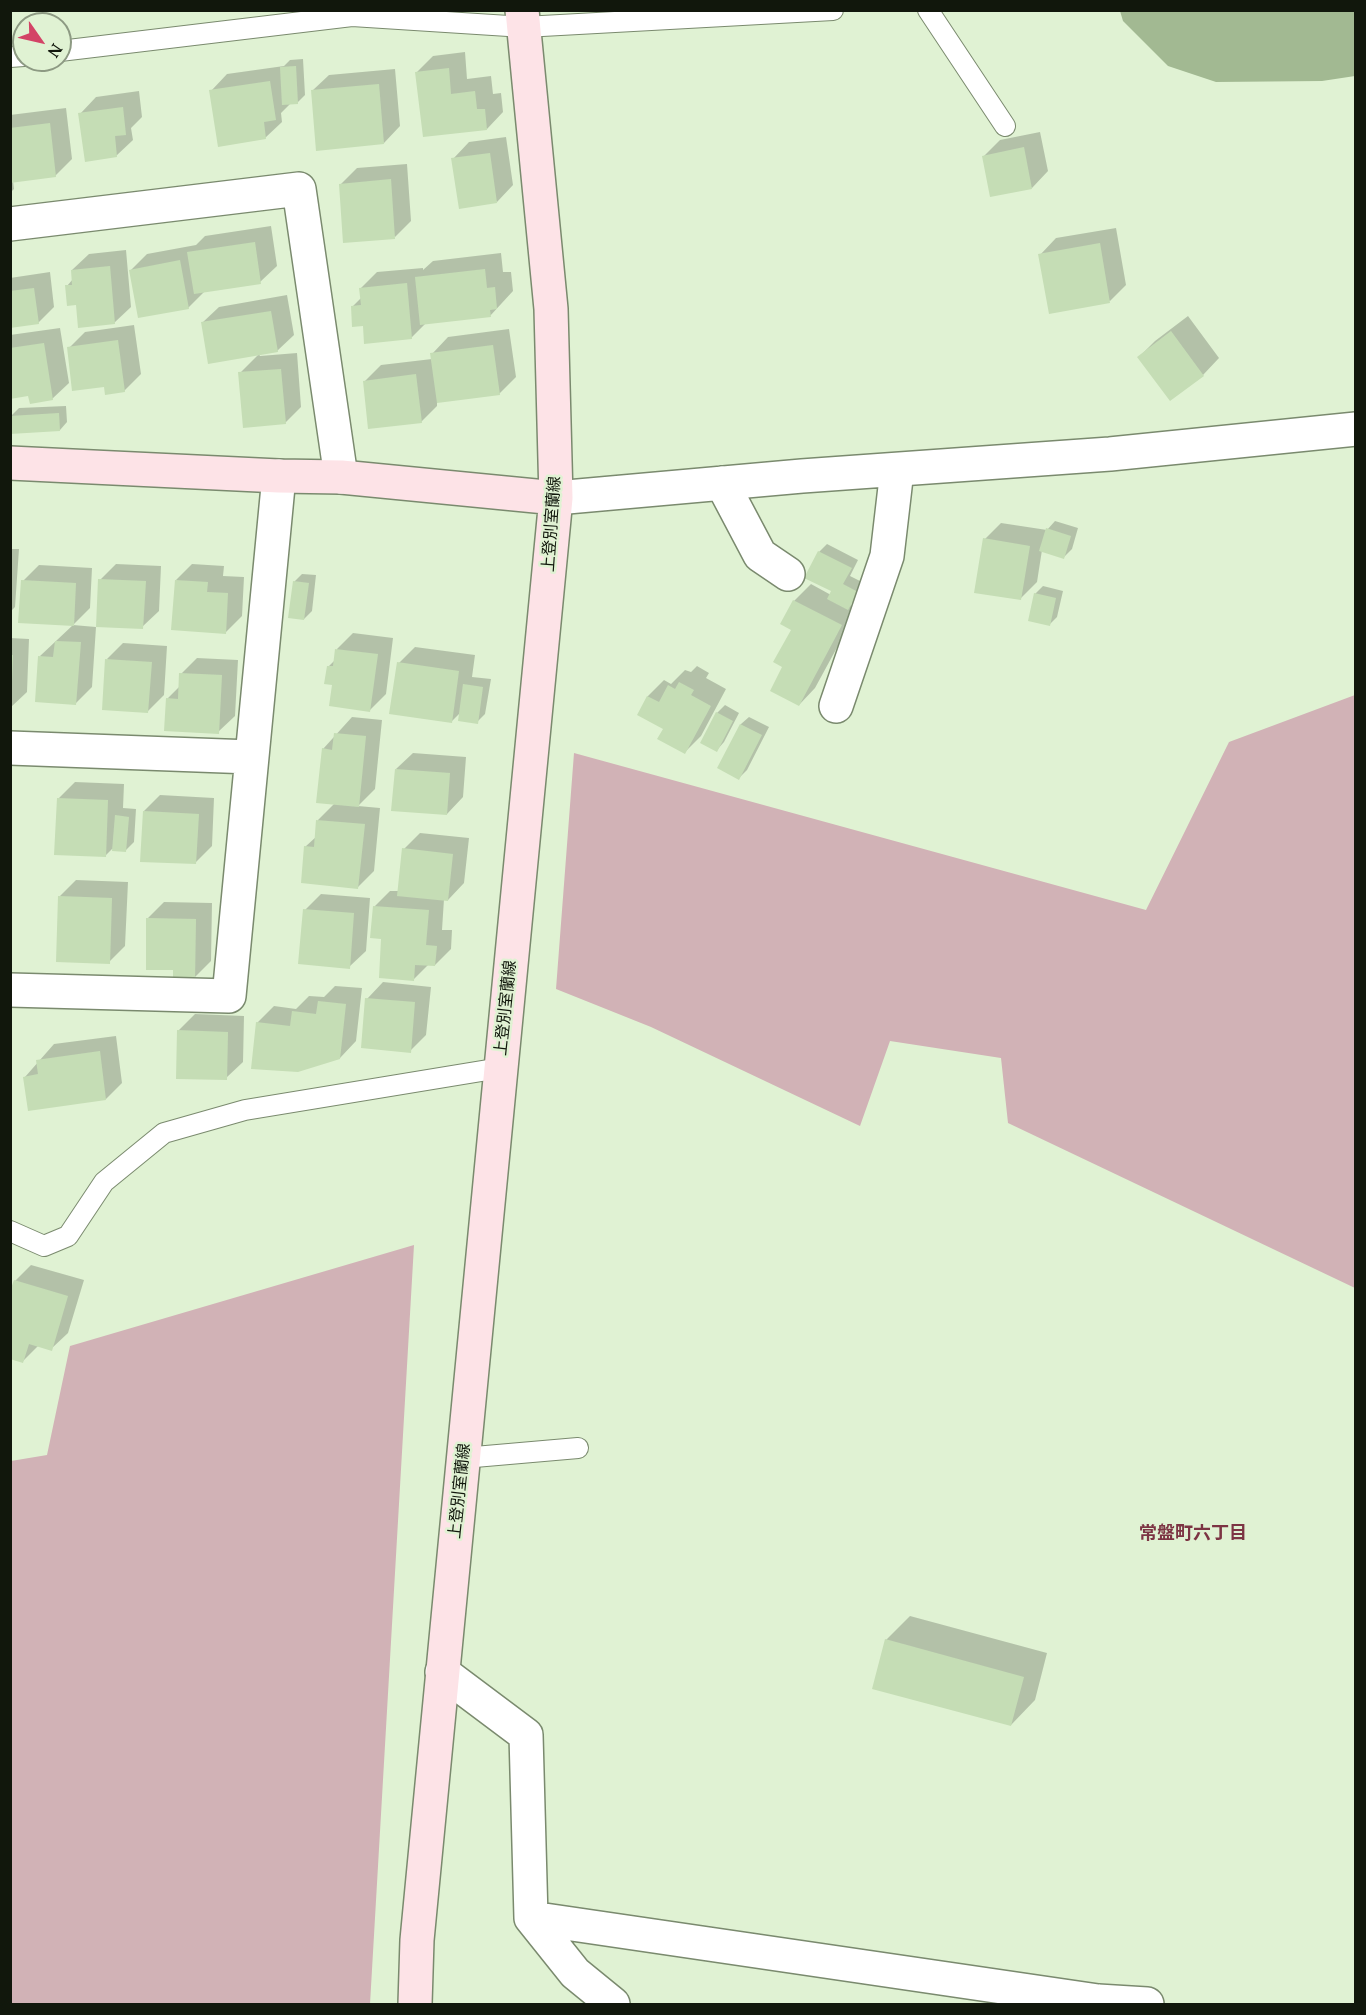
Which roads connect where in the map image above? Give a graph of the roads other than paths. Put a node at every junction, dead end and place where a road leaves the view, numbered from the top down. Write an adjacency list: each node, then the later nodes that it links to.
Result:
1 (833, 10): 3 (lane)
2 (927, 10): 5 (lane)
3 (523, 19): 4 (lane); 13 (main road, 上登別室蘭線)
4 (72, 50)
5 (1005, 126)
6 (10, 224): 11 (street)
7 (1356, 429): 9 (street)
8 (10, 463): 10 (main road)
9 (897, 470): 12 (street); 15 (street)
10 (279, 476): 11 (main road); 17 (street)
11 (340, 477): 13 (main road)
12 (722, 483): 13 (street); 14 (street)
13 (556, 498): 19 (main road, 上登別室蘭線)
14 (788, 574)
15 (836, 705)
16 (10, 748): 17 (street)
17 (251, 757): 18 (street)
18 (10, 990)
19 (500, 1068): 20 (lane); 22 (main road, 上登別室蘭線)
20 (10, 1232)
21 (578, 1448): 22 (lane)
22 (464, 1458): 23 (main road, 上登別室蘭線)
23 (442, 1672): 24 (street); 25 (main road, 上登別室蘭線)
24 (531, 1918): 26 (street); 27 (street)
25 (415, 2004)
26 (613, 2004)
27 (1146, 2004)

